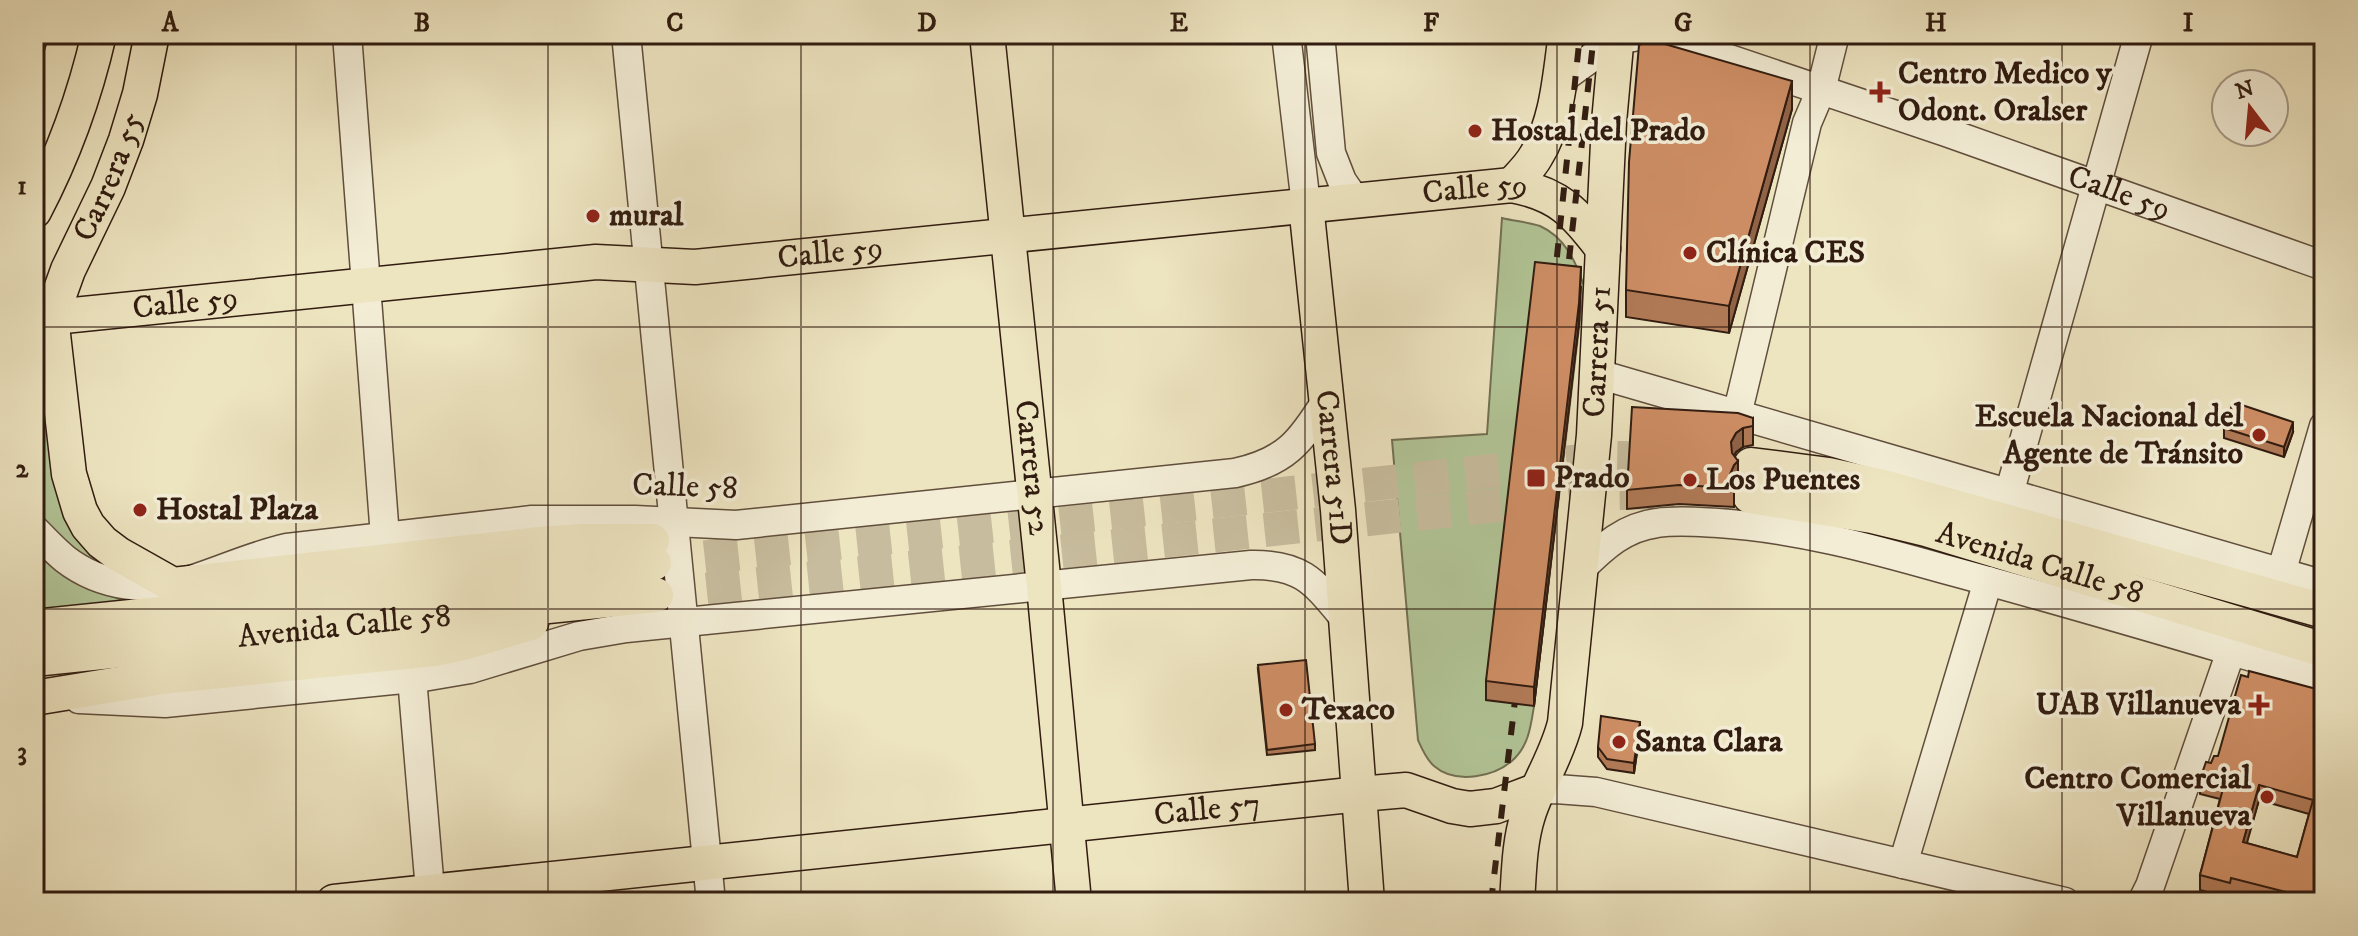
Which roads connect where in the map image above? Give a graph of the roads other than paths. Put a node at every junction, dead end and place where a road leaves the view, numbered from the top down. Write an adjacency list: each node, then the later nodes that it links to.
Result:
1 (99, 34): 18 (main road, Carrera 55)
2 (152, 34): 25 (main road, Carrera 55)
3 (347, 34): 24 (street)
4 (626, 34): 22 (street)
5 (987, 34): 19 (main road, Carrera 52)
6 (1286, 34): 17 (street, Carrera 51D)
7 (1320, 34): 16 (street)
8 (1566, 34): 12 (main road)
9 (1835, 34): 13 (street)
10 (2139, 34): 15 (street)
11 (1617, 37): 12 (street, Calle 59); 13 (street, Calle 59); 20 (main road, Carrera 51)
12 (1559, 81): 14 (main road)
13 (1821, 90): 15 (street, Calle 59); 29 (street)
14 (1512, 185): 16 (main road, Calle 59); 20 (main road, Calle 59)
15 (2096, 185): 23 (street, Calle 59); 32 (street)
16 (1355, 200): 17 (main road, Calle 59); 21 (main road)
17 (1306, 205): 19 (main road, Calle 59); 21 (main road, Carrera 51D)
18 (34, 211)
19 (1008, 235): 22 (main road, Calle 59); 31 (main road, Carrera 52)
20 (1603, 249): 27 (main road, Carrera 51)
21 (1311, 256): 28 (main road, Carrera 51D)
22 (649, 265): 24 (main road, Calle 59); 35 (street)
23 (2324, 266)
24 (366, 285): 25 (main road, Calle 59); 34 (street)
25 (43, 318): 26 (main road, Carrera 55); 39 (main road)
26 (34, 360)
27 (1598, 374): 29 (street); 36 (main road, Carrera 51)
28 (1326, 401): 31 (street, Calle 58); 44 (main road, Carrera 51D)
29 (1737, 415): 32 (street)
30 (2324, 426): 37 (street)
31 (1035, 494): 35 (street, Calle 58); 41 (main road, Carrera 52)
32 (2009, 494): 37 (street)
33 (34, 529): 39 (street, Calle 58)
34 (385, 537): 35 (street, Calle 58); 39 (street, Calle 58)
35 (659, 555): 39 (main road); 42 (main road, Avenida Calle 58); 45 (street); 46 (main road, Avenida Calle 58)
36 (1581, 569): 38 (street); 53 (main road, Carrera 51)
37 (2281, 573): 40 (street)
38 (1988, 581): 48 (street); 57 (street)
39 (173, 585)
40 (2324, 585)
41 (1044, 586): 44 (street); 45 (street); 55 (main road, Carrera 52)
42 (600, 601): 49 (main road, Avenida Calle 58); 52 (main road)
43 (2324, 611): 47 (main road, Avenida Calle 58)
44 (1346, 620): 54 (main road, Carrera 51D)
45 (684, 623): 50 (street); 56 (street)
46 (34, 627)
47 (2324, 650)
48 (2231, 651): 51 (street); 65 (street)
49 (34, 659)
50 (412, 678): 52 (street); 58 (street)
51 (2324, 678)
52 (34, 699)
53 (1538, 790): 54 (main road, Calle 57); 57 (street, Calle 57); 63 (main road, Carrera 51)
54 (1360, 794): 55 (main road, Calle 57); 62 (main road, Carrera 51D)
55 (1067, 825): 56 (main road, Calle 57); 61 (main road, Carrera 52)
56 (707, 863): 58 (main road, Calle 57); 60 (street)
57 (1903, 864): 64 (street, Calle 57)
58 (431, 897): 59 (main road, Calle 57)
59 (334, 902)
60 (711, 902)
61 (1074, 902)
62 (1367, 902)
63 (1517, 902)
64 (2065, 902)
65 (2142, 902)

